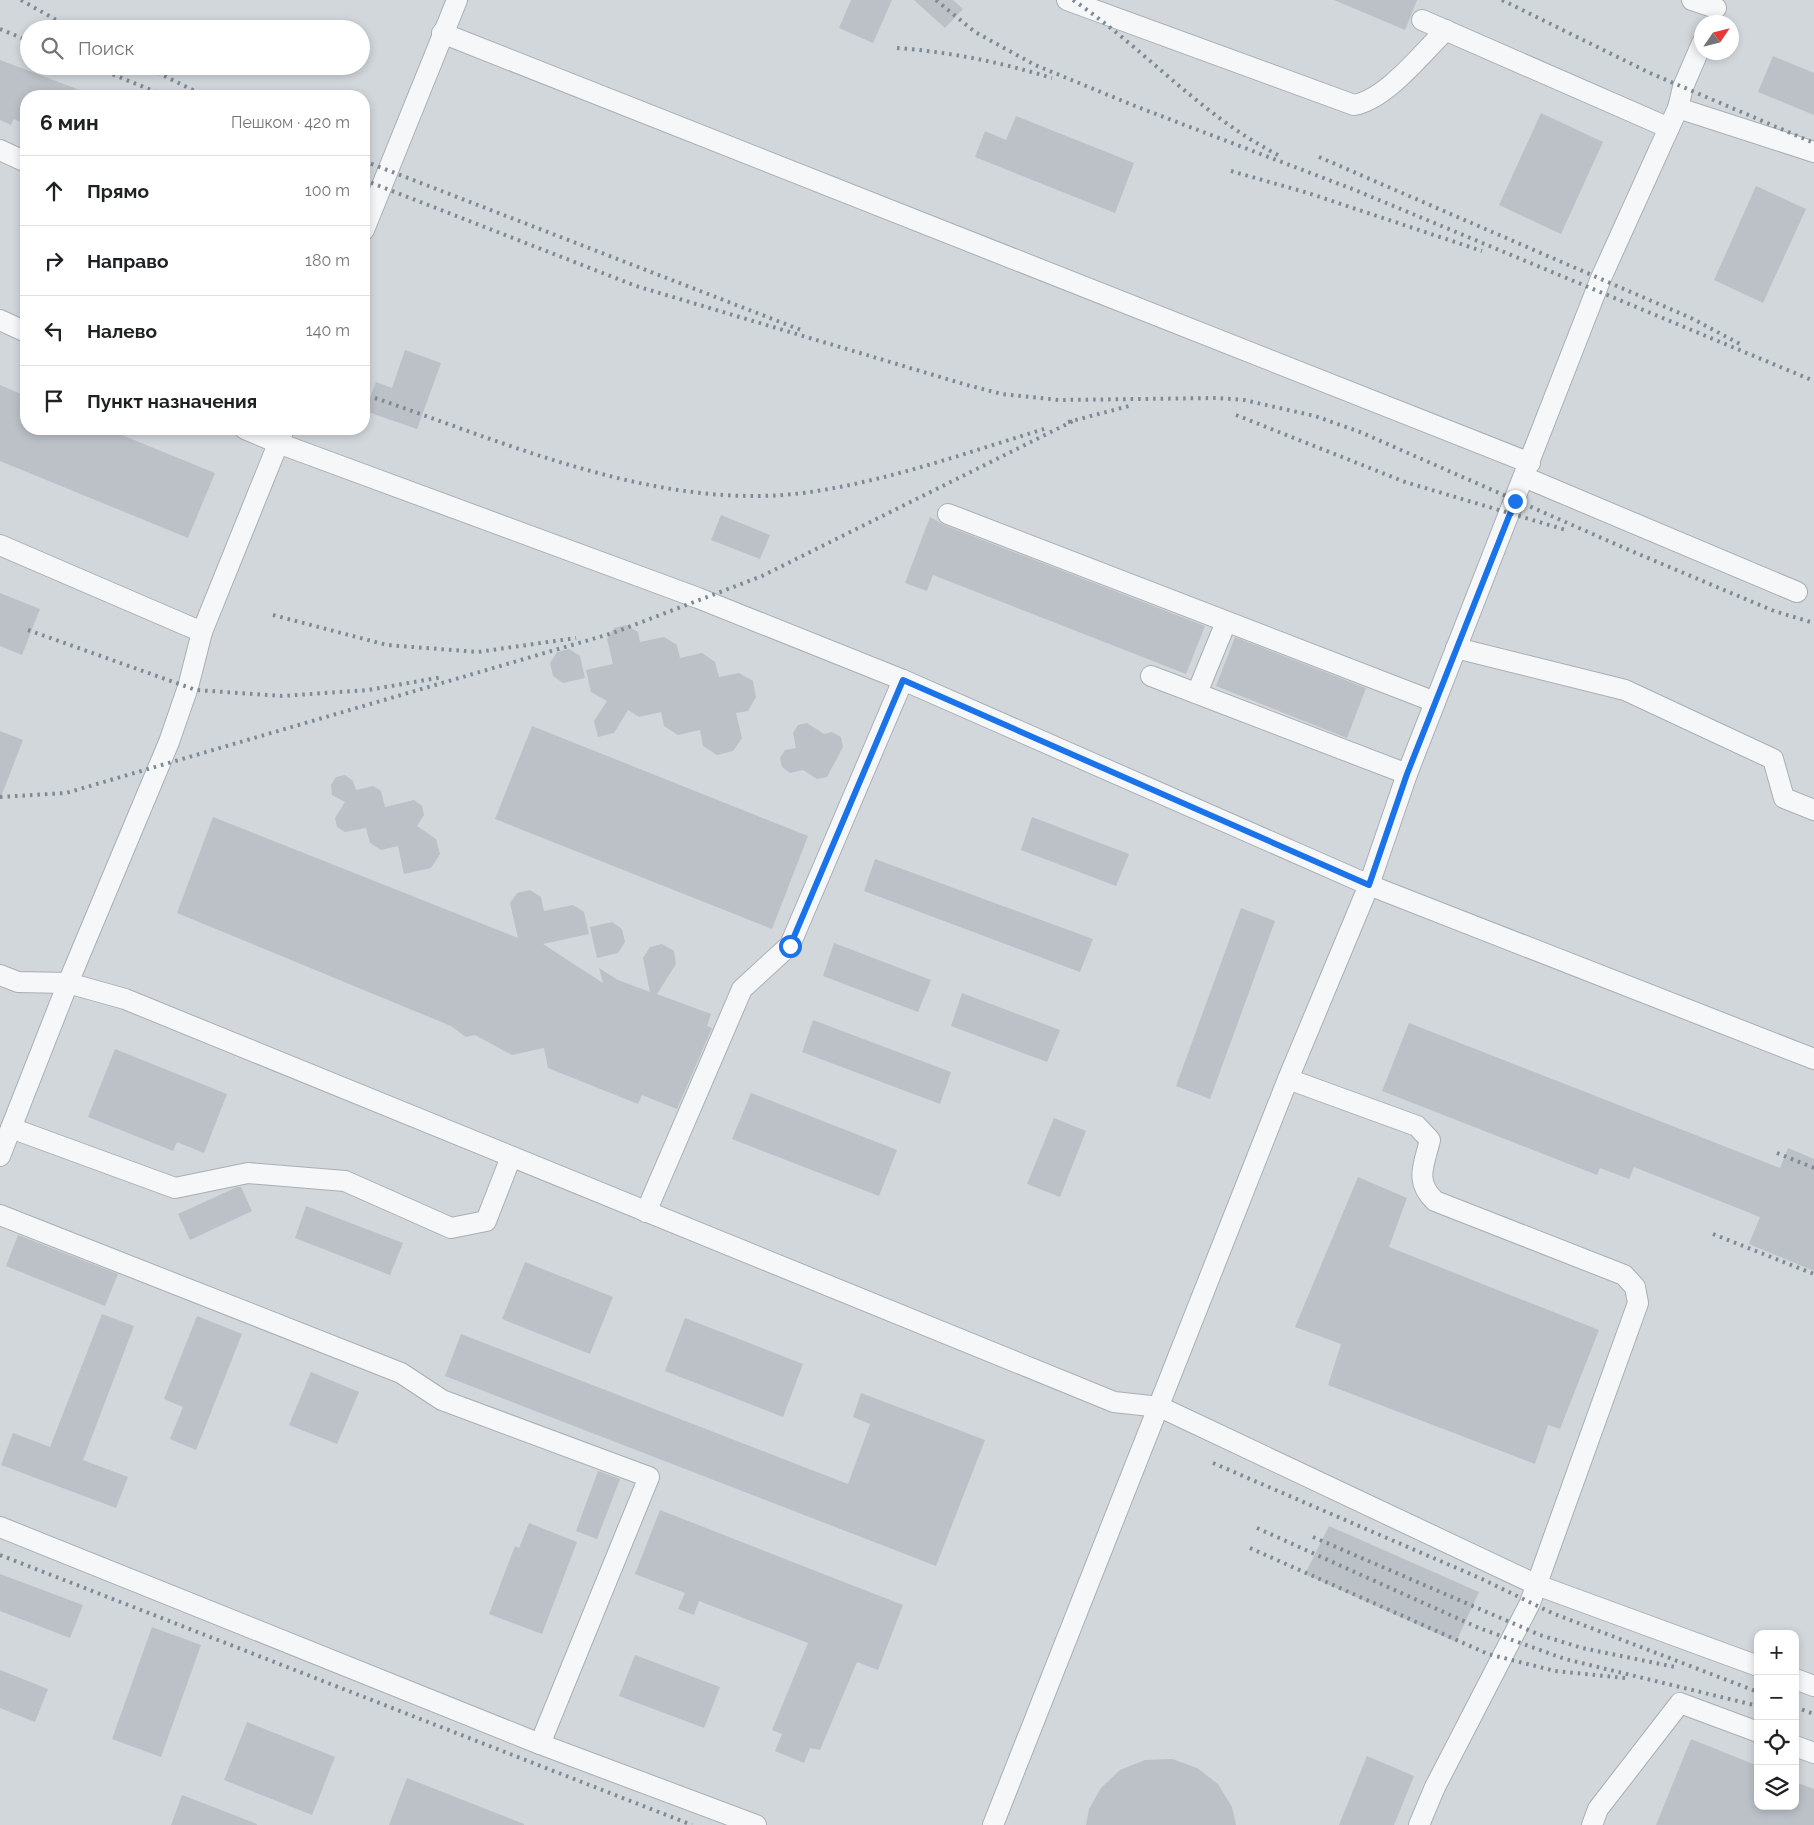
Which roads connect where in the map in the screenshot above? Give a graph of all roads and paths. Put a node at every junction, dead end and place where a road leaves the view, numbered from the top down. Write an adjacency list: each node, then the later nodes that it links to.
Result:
1 (457, 0): 7 (lane)
2 (1067, 0): 6 (lane)
3 (1692, 0): 4 (lane)
4 (1715, 10)
5 (1422, 20): 6 (lane)
6 (1446, 30): 10 (lane)
7 (442, 33): 14 (lane); 18 (lane)
8 (1695, 60): 9 (lane)
9 (1678, 108): 10 (lane); 12 (lane)
10 (1668, 128): 18 (lane)
11 (0, 150): 13 (lane)
12 (1814, 152)
13 (20, 159)
14 (370, 215)
15 (0, 320): 16 (lane)
16 (20, 329)
17 (281, 436): 23 (lane); 26 (lane)
18 (1527, 470): 21 (lane); 24 (lane)
19 (948, 514): 22 (lane)
20 (0, 545): 23 (lane)
21 (1796, 592)
22 (1226, 622): 27 (lane); 28 (lane)
23 (202, 632): 33 (lane)
24 (1456, 648): 28 (lane); 30 (lane)
25 (1151, 676): 27 (lane)
26 (903, 680): 31 (lane); 39 (lane)
27 (1197, 693): 29 (lane)
28 (1435, 702): 29 (lane)
29 (1407, 774): 31 (lane)
30 (1814, 810)
31 (1369, 885): 34 (lane); 35 (lane)
32 (0, 975): 33 (lane)
33 (68, 983): 36 (lane); 38 (lane)
34 (1814, 1059)
35 (1288, 1079): 41 (lane); 43 (lane)
36 (11, 1128): 37 (lane); 38 (lane)
37 (0, 1156)
38 (511, 1157): 39 (lane)
39 (646, 1212): 41 (lane)
40 (0, 1215): 48 (lane)
41 (1160, 1407): 43 (lane); 52 (lane)
42 (0, 1527): 48 (lane)
43 (1537, 1585): 44 (lane); 53 (lane)
44 (1754, 1665)
45 (1799, 1680): 46 (lane)
46 (1814, 1686)
47 (1754, 1731): 54 (lane)
48 (540, 1744): 51 (lane)
49 (1799, 1747): 50 (lane)
50 (1814, 1753)
51 (756, 1825)
52 (993, 1825)
53 (1419, 1825)
54 (1592, 1825)

